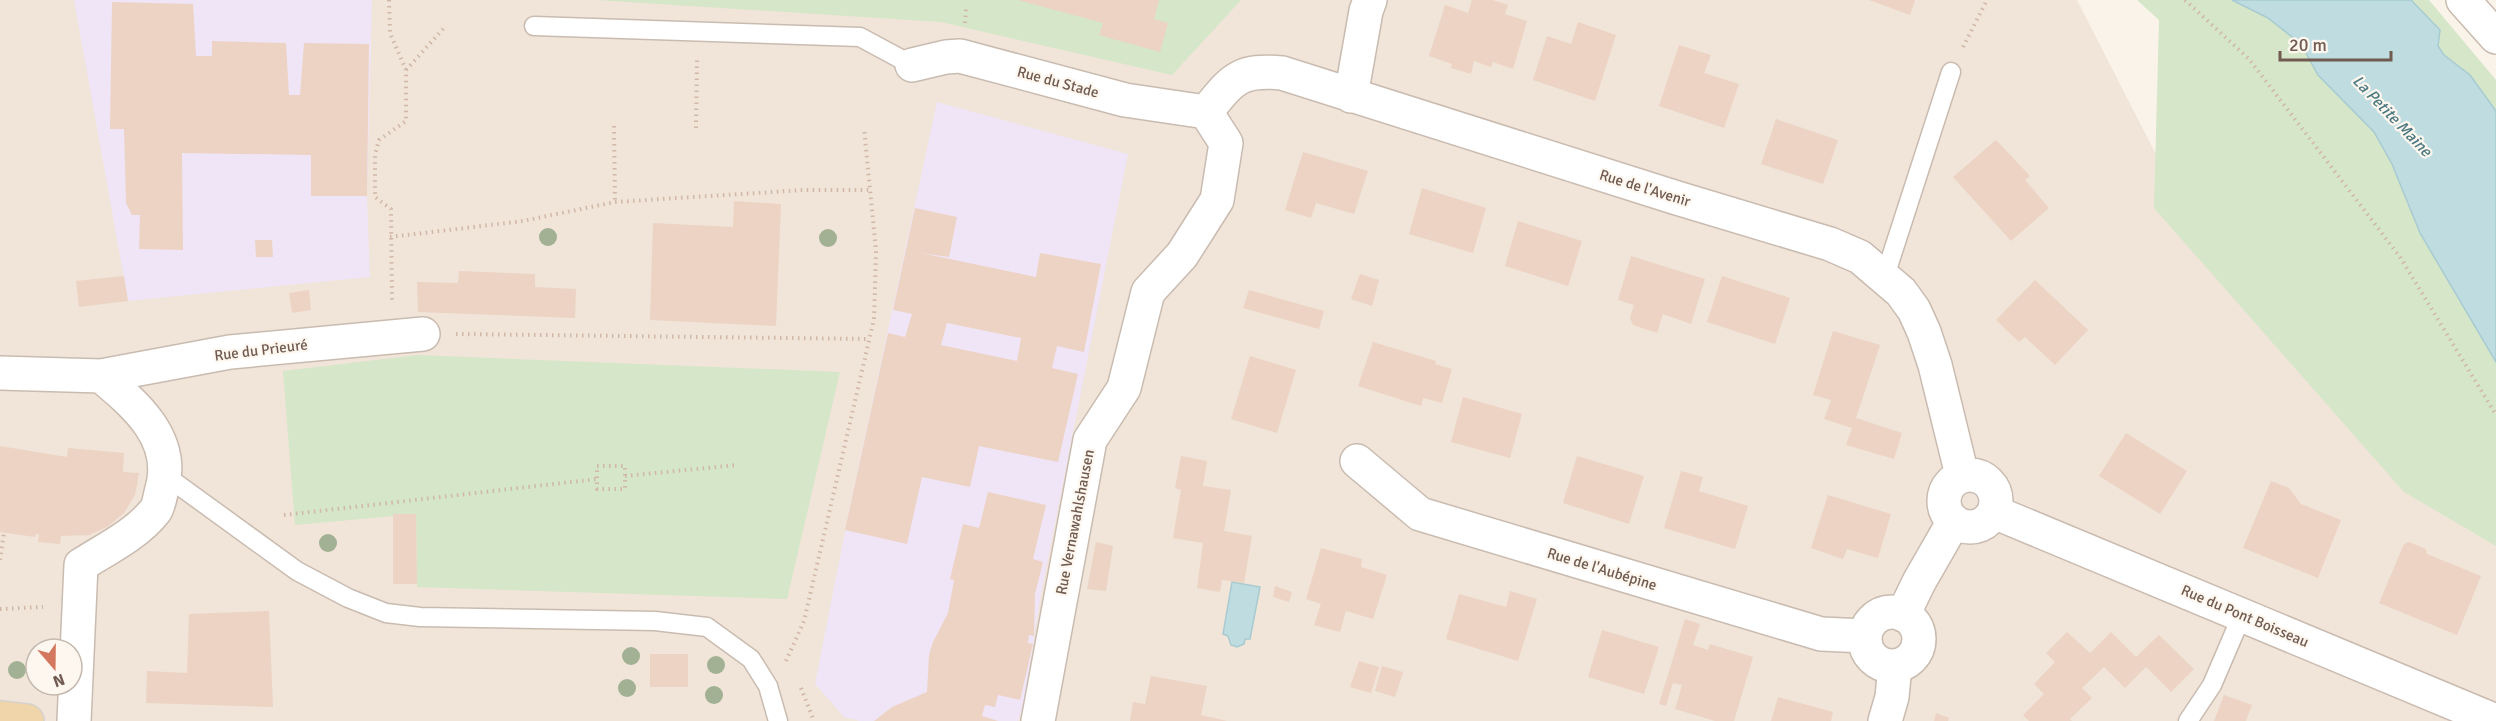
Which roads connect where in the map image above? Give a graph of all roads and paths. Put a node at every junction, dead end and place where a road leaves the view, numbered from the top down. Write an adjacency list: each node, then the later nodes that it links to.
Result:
1 (389, 0): 11 (path)
2 (1370, 0): 13 (street)
3 (1987, 0): 12 (path)
4 (2185, 0): 26 (path)
5 (2463, 0): 8 (street)
6 (534, 26): 10 (lane)
7 (444, 28): 11 (path)
8 (2496, 37)
9 (697, 63): 16 (path)
10 (912, 65): 14 (street, Rue du Stade)
11 (406, 70): 20 (path)
12 (1951, 72): 21 (lane)
13 (1351, 96): 14 (street, Rue de l'Avenir); 21 (street, Rue de l'Avenir)
14 (1206, 112): 51 (street, Rue Vernawahlshausen)
15 (614, 126): 19 (path)
16 (696, 128)
17 (864, 128): 18 (path)
18 (870, 190): 19 (path); 23 (path)
19 (615, 202): 20 (path)
20 (390, 237): 22 (path)
21 (1885, 276): 29 (street, Rue de l'Avenir)
22 (408, 335): 23 (path); 25 (street, Rue du Prieuré)
23 (870, 339): 44 (path)
24 (0, 373): 25 (street, Rue du Prieuré)
25 (101, 376): 30 (street)
26 (2496, 415)
27 (1357, 461): 42 (street, Rue de l'Aubépine)
28 (737, 465): 31 (path)
29 (1962, 475): 33 (street); 35 (street)
30 (166, 476): 38 (street); 49 (lane)
31 (625, 476): 32 (path); 32 (path)
32 (597, 479): 34 (path)
33 (1994, 512): 35 (street); 41 (street, Rue du Pont Boisseau)
34 (284, 515)
35 (1954, 521): 40 (street)
36 (4, 533): 37 (path)
37 (0, 560)
38 (80, 605): 39 (path); 48 (street)
39 (0, 609)
40 (1903, 615): 42 (street); 43 (street)
41 (2242, 615): 53 (lane); 54 (street, Rue du Pont Boisseau)
42 (1865, 636): 43 (street)
43 (1895, 666): 52 (street)
44 (790, 668)
45 (799, 684): 50 (path)
46 (0, 718): 47 (main road)
47 (27, 721)
48 (74, 721)
49 (778, 721)
50 (814, 721)
51 (1038, 721)
52 (1885, 721)
53 (2188, 721)
54 (2496, 721)

